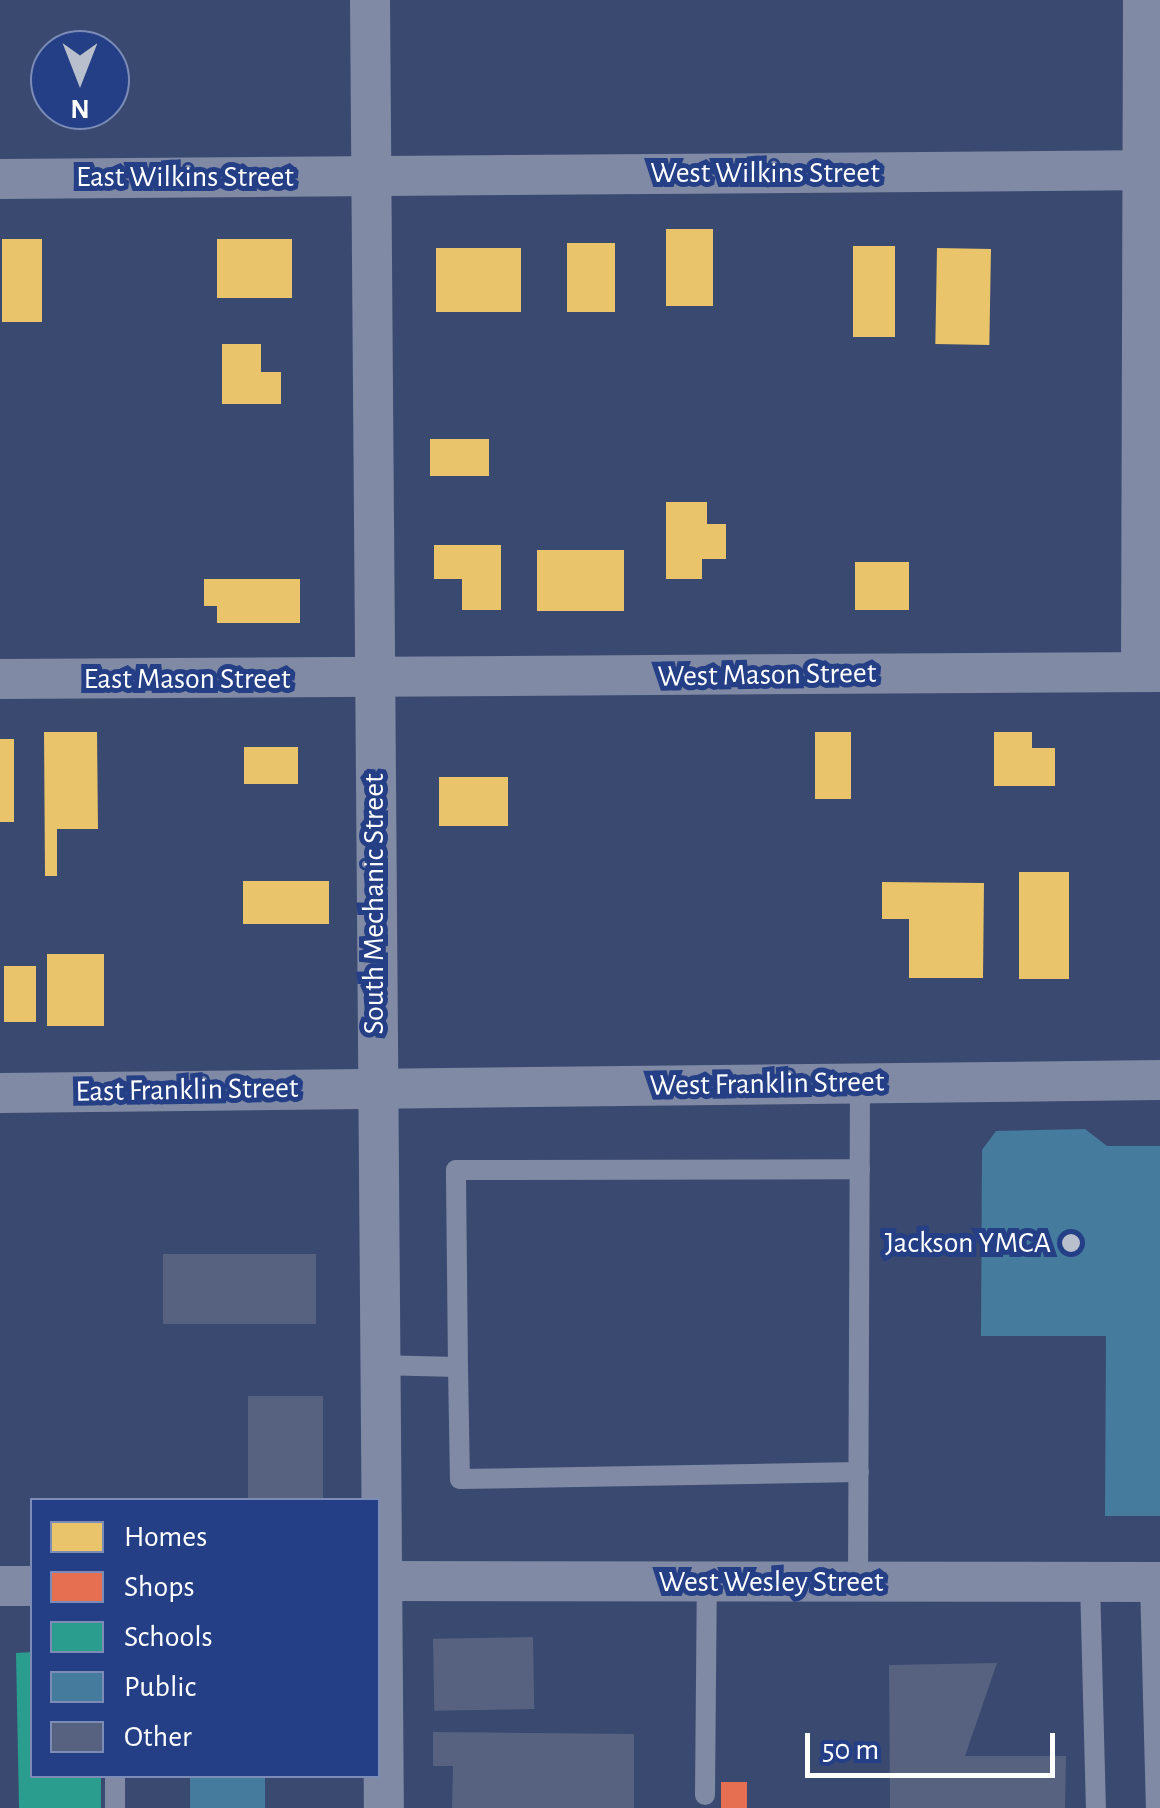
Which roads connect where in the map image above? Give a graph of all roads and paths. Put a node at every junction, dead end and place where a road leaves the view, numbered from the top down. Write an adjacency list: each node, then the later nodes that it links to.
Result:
1 (370, 0): 4 (street, South Mechanic Street)
2 (1143, 0): 3 (street)
3 (1151, 170): 4 (street, West Wilkins Street); 6 (street)
4 (371, 176): 5 (street, East Wilkins Street); 8 (street, South Mechanic Street)
5 (0, 178)
6 (1151, 672): 8 (street, West Mason Street)
7 (0, 679): 8 (street, East Mason Street)
8 (374, 679): 11 (street, South Mechanic Street)
9 (1160, 1080): 10 (street, West Franklin Street)
10 (860, 1083): 11 (street, West Franklin Street); 13 (lane)
11 (374, 1088): 12 (street, East Franklin Street); 14 (street, South Mechanic Street)
12 (0, 1093)
13 (860, 1169): 15 (lane); 16 (lane)
14 (376, 1365): 15 (lane); 17 (street, South Mechanic Street)
15 (458, 1368): 16 (lane)
16 (859, 1472): 22 (lane)
17 (378, 1498)
18 (380, 1581): 19 (street, West Wesley Street)
19 (707, 1581): 22 (street, West Wesley Street); 27 (lane)
20 (1090, 1582): 21 (street, West Wesley Street); 22 (street, West Wesley Street); 30 (lane)
21 (1155, 1582): 31 (lane)
22 (858, 1584)
23 (0, 1586): 24 (street)
24 (30, 1586)
25 (380, 1626): 29 (street, South Mechanic Street)
26 (115, 1778): 28 (lane)
27 (705, 1795)
28 (115, 1808)
29 (384, 1808)
30 (1096, 1808)
31 (1156, 1808)

